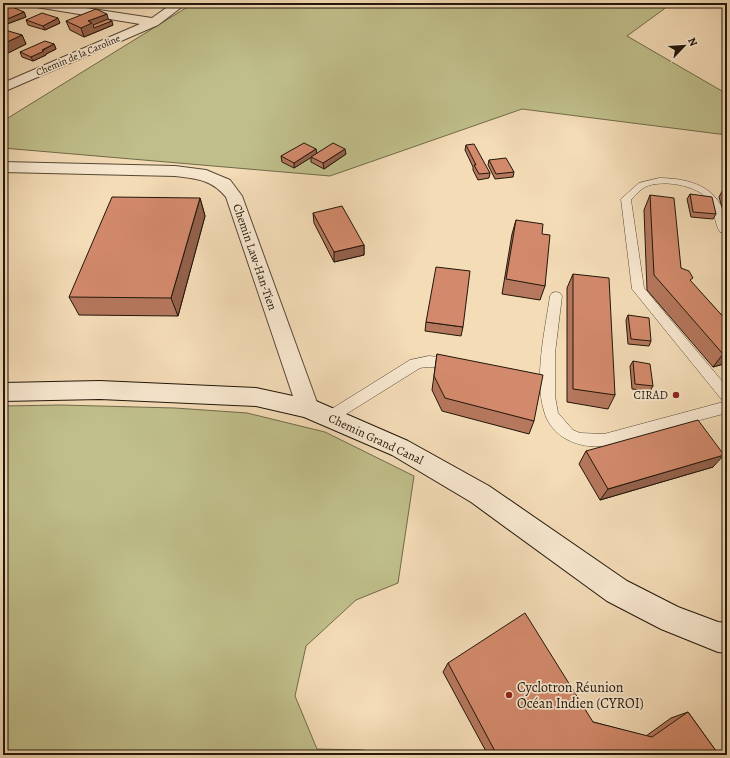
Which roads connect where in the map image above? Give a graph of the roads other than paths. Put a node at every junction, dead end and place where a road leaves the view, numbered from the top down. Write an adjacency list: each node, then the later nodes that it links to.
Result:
1 (30, 3): 3 (street, Chemin de la Caroline)
2 (180, 3): 3 (street, Chemin de la Caroline)
3 (154, 22): 4 (street, Chemin de la Caroline)
4 (3, 88)
5 (3, 167): 14 (street, Chemin Law-Han-Tien)
6 (724, 230): 12 (lane)
7 (556, 296): 10 (lane)
8 (469, 366): 15 (lane)
9 (532, 378): 10 (lane)
10 (547, 381): 13 (lane)
11 (3, 392): 14 (street, Chemin Grand Canal)
12 (727, 396)
13 (727, 407)
14 (308, 408): 15 (street, Chemin Grand Canal)
15 (330, 417): 16 (street, Chemin Grand Canal)
16 (727, 638)

